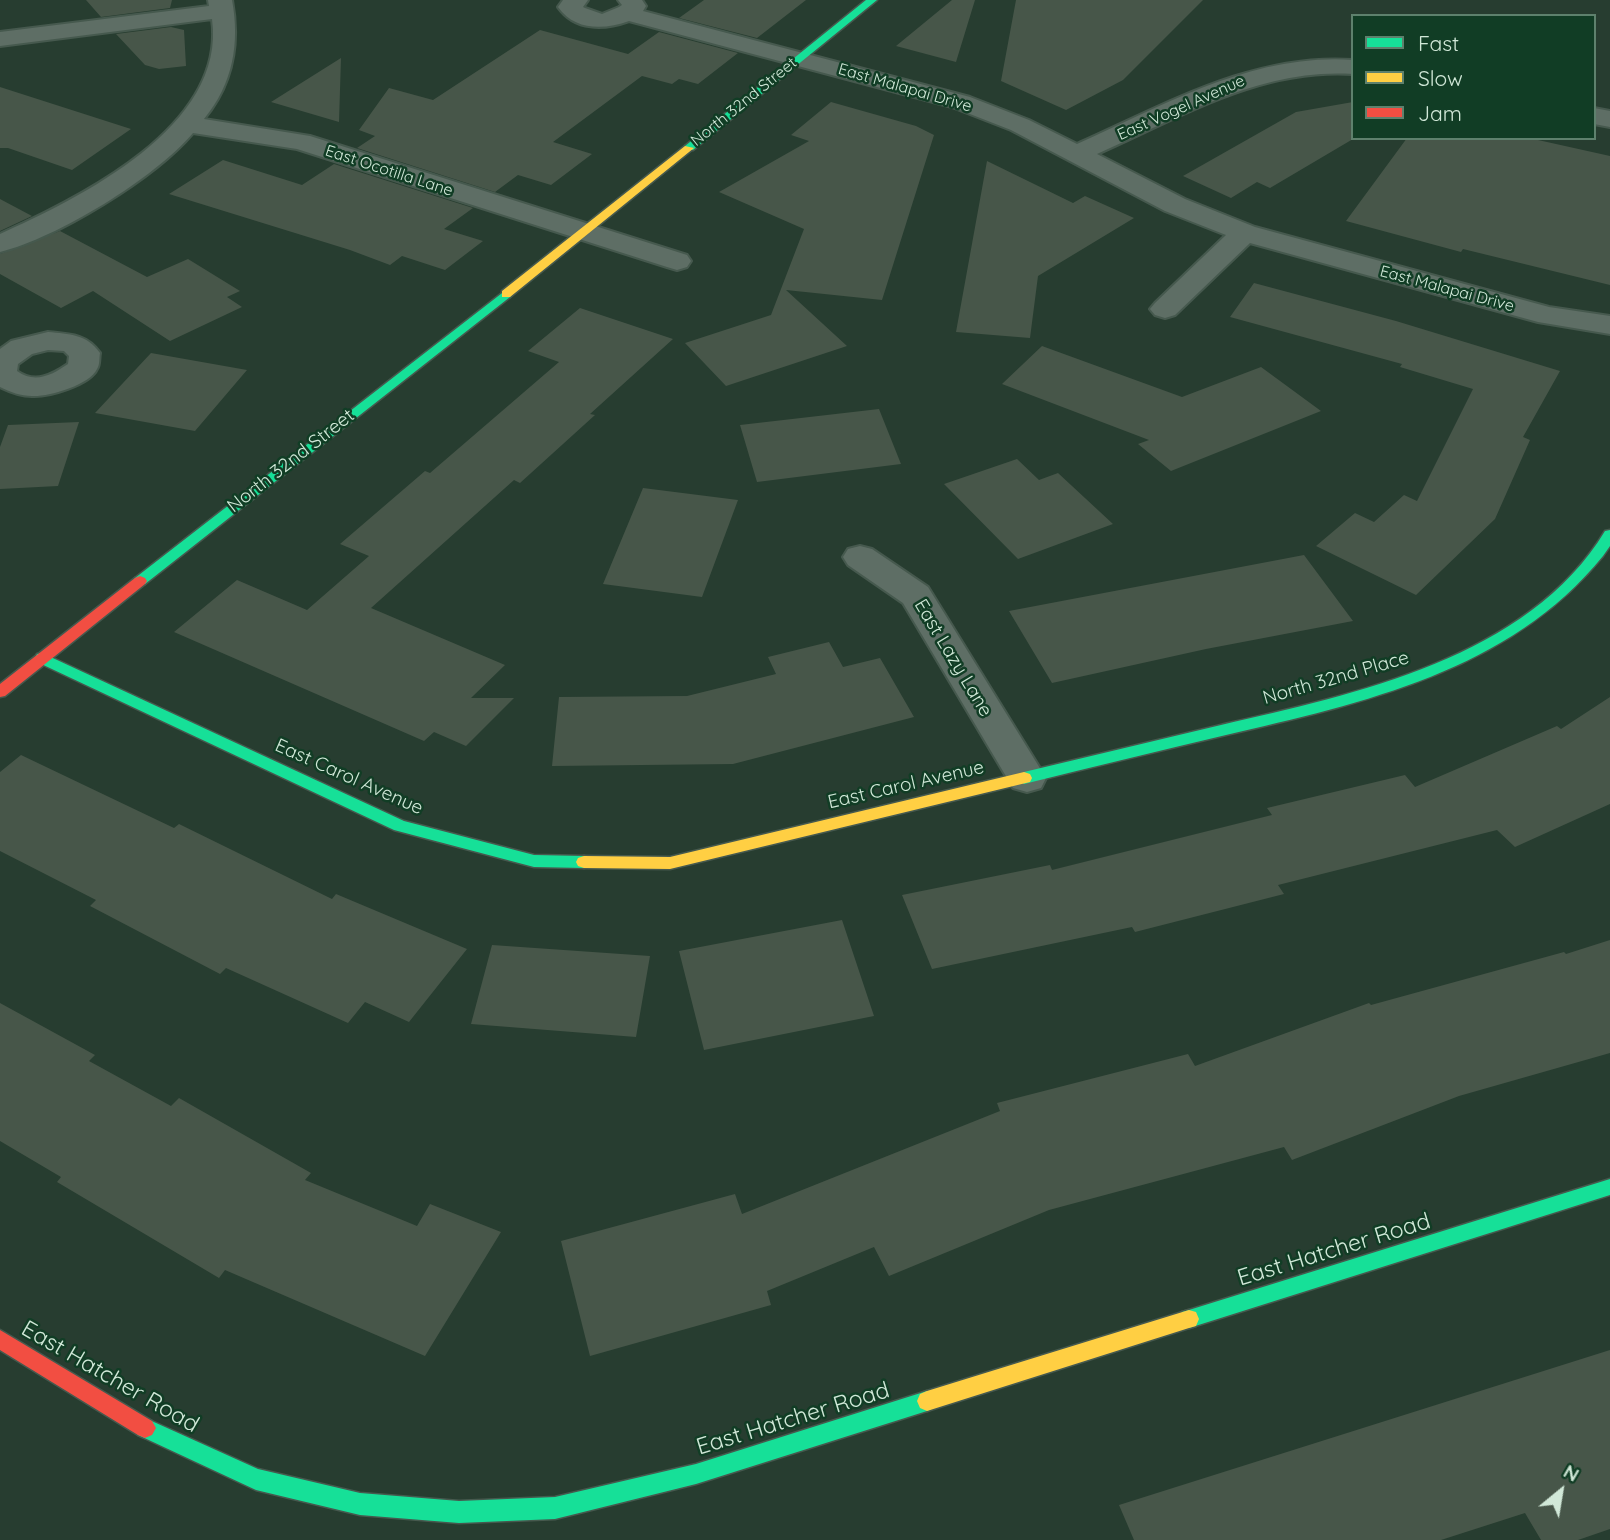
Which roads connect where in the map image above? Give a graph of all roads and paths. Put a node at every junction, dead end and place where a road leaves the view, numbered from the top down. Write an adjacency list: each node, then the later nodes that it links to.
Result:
1 (576, 0): 4 (street, East Malapai Drive)
2 (872, 0): 7 (street, North 32nd Street)
3 (221, 6): 5 (street); 10 (street)
4 (629, 7): 7 (street, East Malapai Drive)
5 (0, 38)
6 (1269, 48): 8 (street)
7 (797, 59): 11 (street, East Malapai Drive); 12 (street, North 32nd Street)
8 (1289, 67): 9 (street, East Vogel Avenue); 11 (street, East Vogel Avenue)
9 (1351, 67)
10 (188, 124): 12 (street, East Ocotilla Lane); 14 (street)
11 (1076, 155): 13 (street, East Malapai Drive)
12 (585, 233): 15 (street); 20 (street, North 32nd Street)
13 (1244, 233): 16 (street); 17 (street, East Malapai Drive)
14 (0, 244)
15 (677, 261)
16 (1165, 309)
17 (1610, 325)
18 (1610, 534): 22 (street, North 32nd Place)
19 (860, 557): 22 (street, East Lazy Lane)
20 (42, 659): 21 (street, North 32nd Street); 22 (street, East Carol Avenue)
21 (0, 692)
22 (1027, 778)
23 (1610, 1187): 24 (street, East Hatcher Road)
24 (0, 1339)

